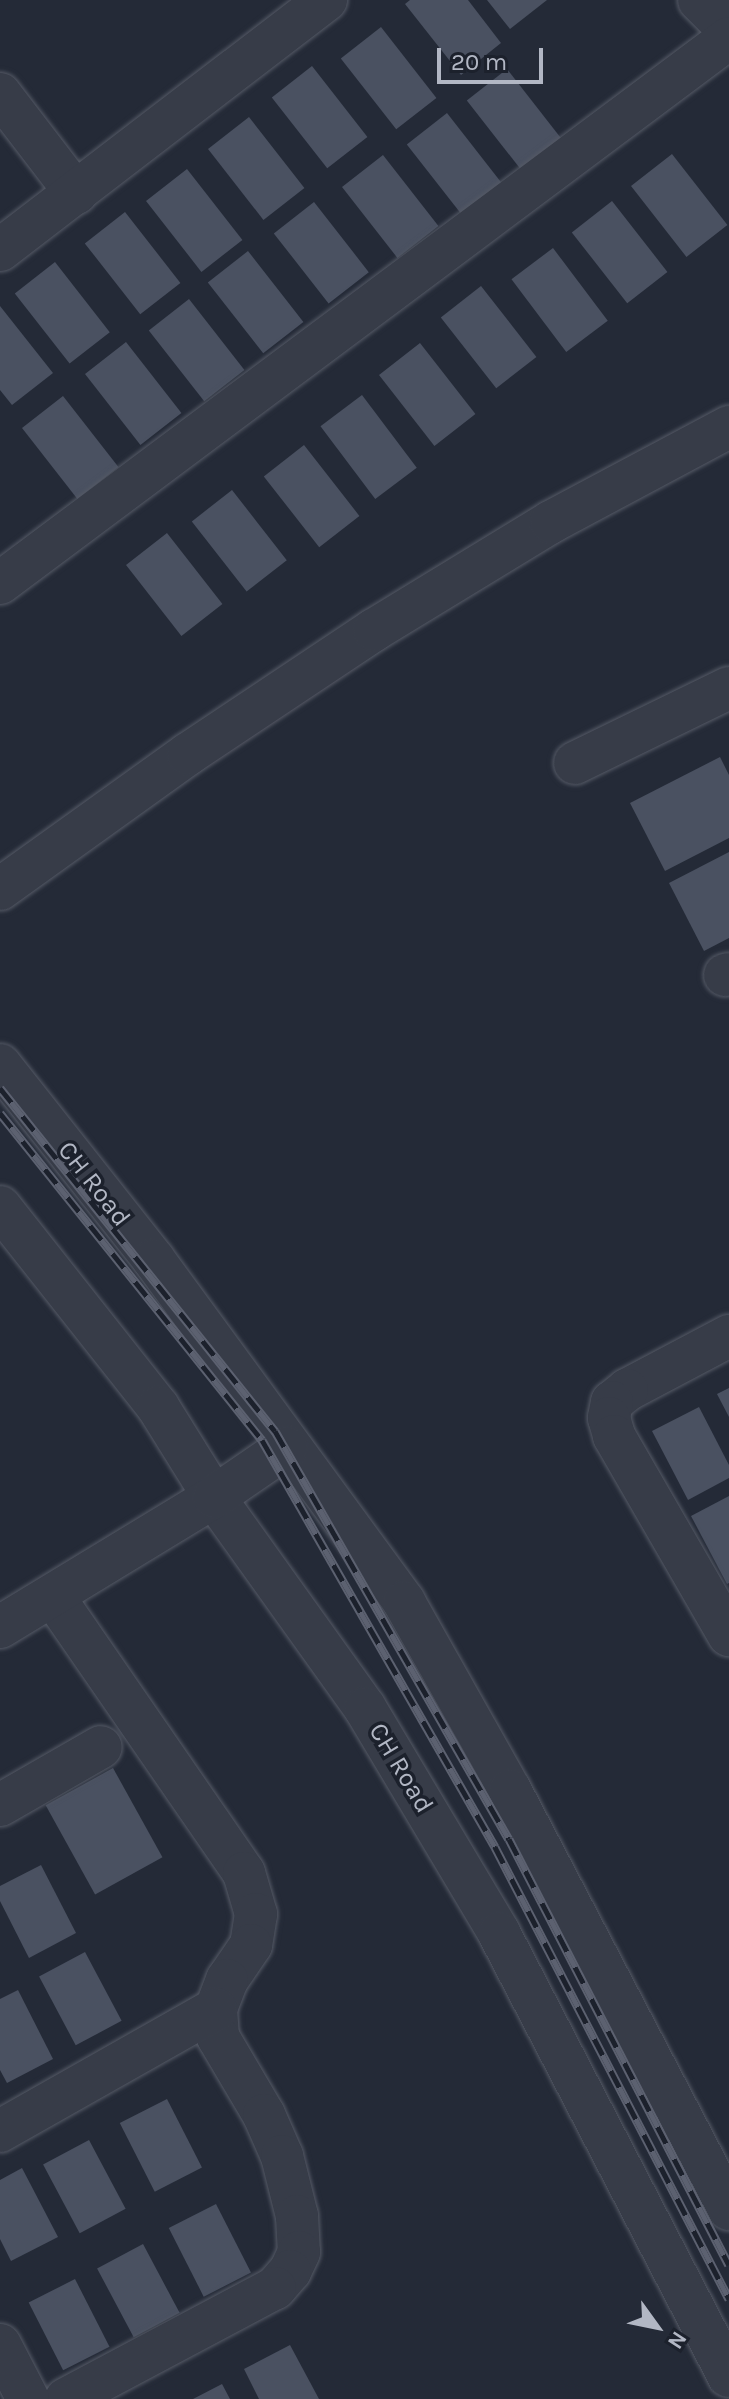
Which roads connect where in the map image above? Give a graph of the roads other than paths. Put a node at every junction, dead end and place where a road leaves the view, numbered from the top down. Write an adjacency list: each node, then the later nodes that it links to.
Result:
1 (326, 0): 6 (street)
2 (700, 0): 3 (street)
3 (729, 30)
4 (729, 38): 9 (street)
5 (0, 94): 6 (street)
6 (76, 193): 7 (street)
7 (0, 250)
8 (729, 427): 12 (street)
9 (0, 583)
10 (729, 688): 11 (street)
11 (575, 763)
12 (0, 889)
13 (0, 1065): 16 (street, CH Road)
14 (0, 1207): 17 (street, CH Road)
15 (729, 1336): 19 (street)
16 (287, 1447): 17 (street); 25 (street, CH Road)
17 (214, 1497): 18 (street); 27 (street, CH Road)
18 (53, 1596): 20 (street); 23 (street)
19 (725, 1621)
20 (0, 1627)
21 (101, 1747): 22 (street)
22 (0, 1805)
23 (216, 2009): 24 (street); 29 (street)
24 (0, 2131)
25 (729, 2209)
26 (0, 2345): 28 (street)
27 (729, 2376)
28 (28, 2399)
29 (66, 2399)

